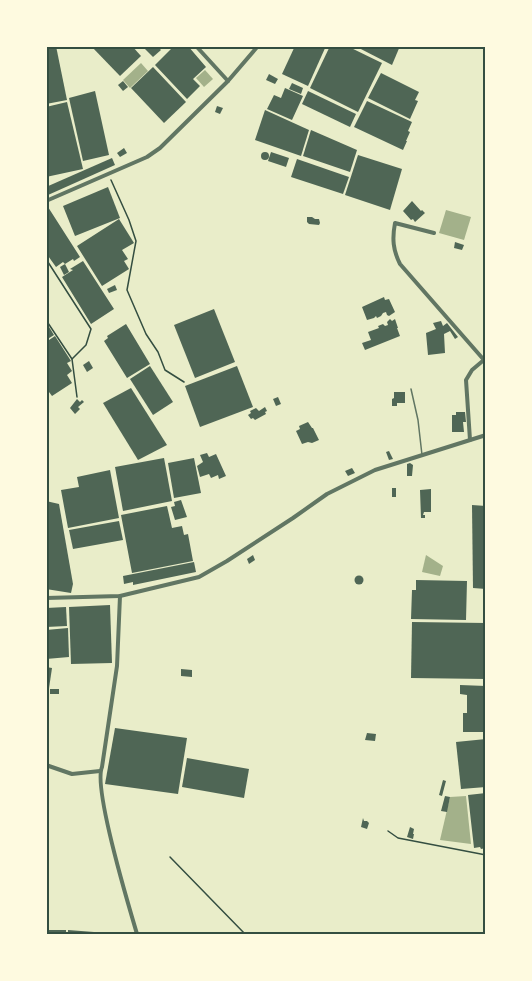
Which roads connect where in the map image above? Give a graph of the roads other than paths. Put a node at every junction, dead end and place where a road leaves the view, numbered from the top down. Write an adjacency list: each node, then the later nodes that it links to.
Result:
1 (196, 46): 3 (street)
2 (258, 46): 3 (street)
3 (228, 81): 4 (street)
4 (46, 201)
5 (434, 233): 6 (street)
6 (485, 359): 9 (street)
7 (411, 388): 10 (lane)
8 (486, 435): 9 (street)
9 (470, 440): 10 (street)
10 (422, 456): 11 (street)
11 (120, 596): 12 (street); 14 (street)
12 (46, 598)
13 (46, 765): 14 (street)
14 (100, 771): 15 (street)
15 (137, 934)

